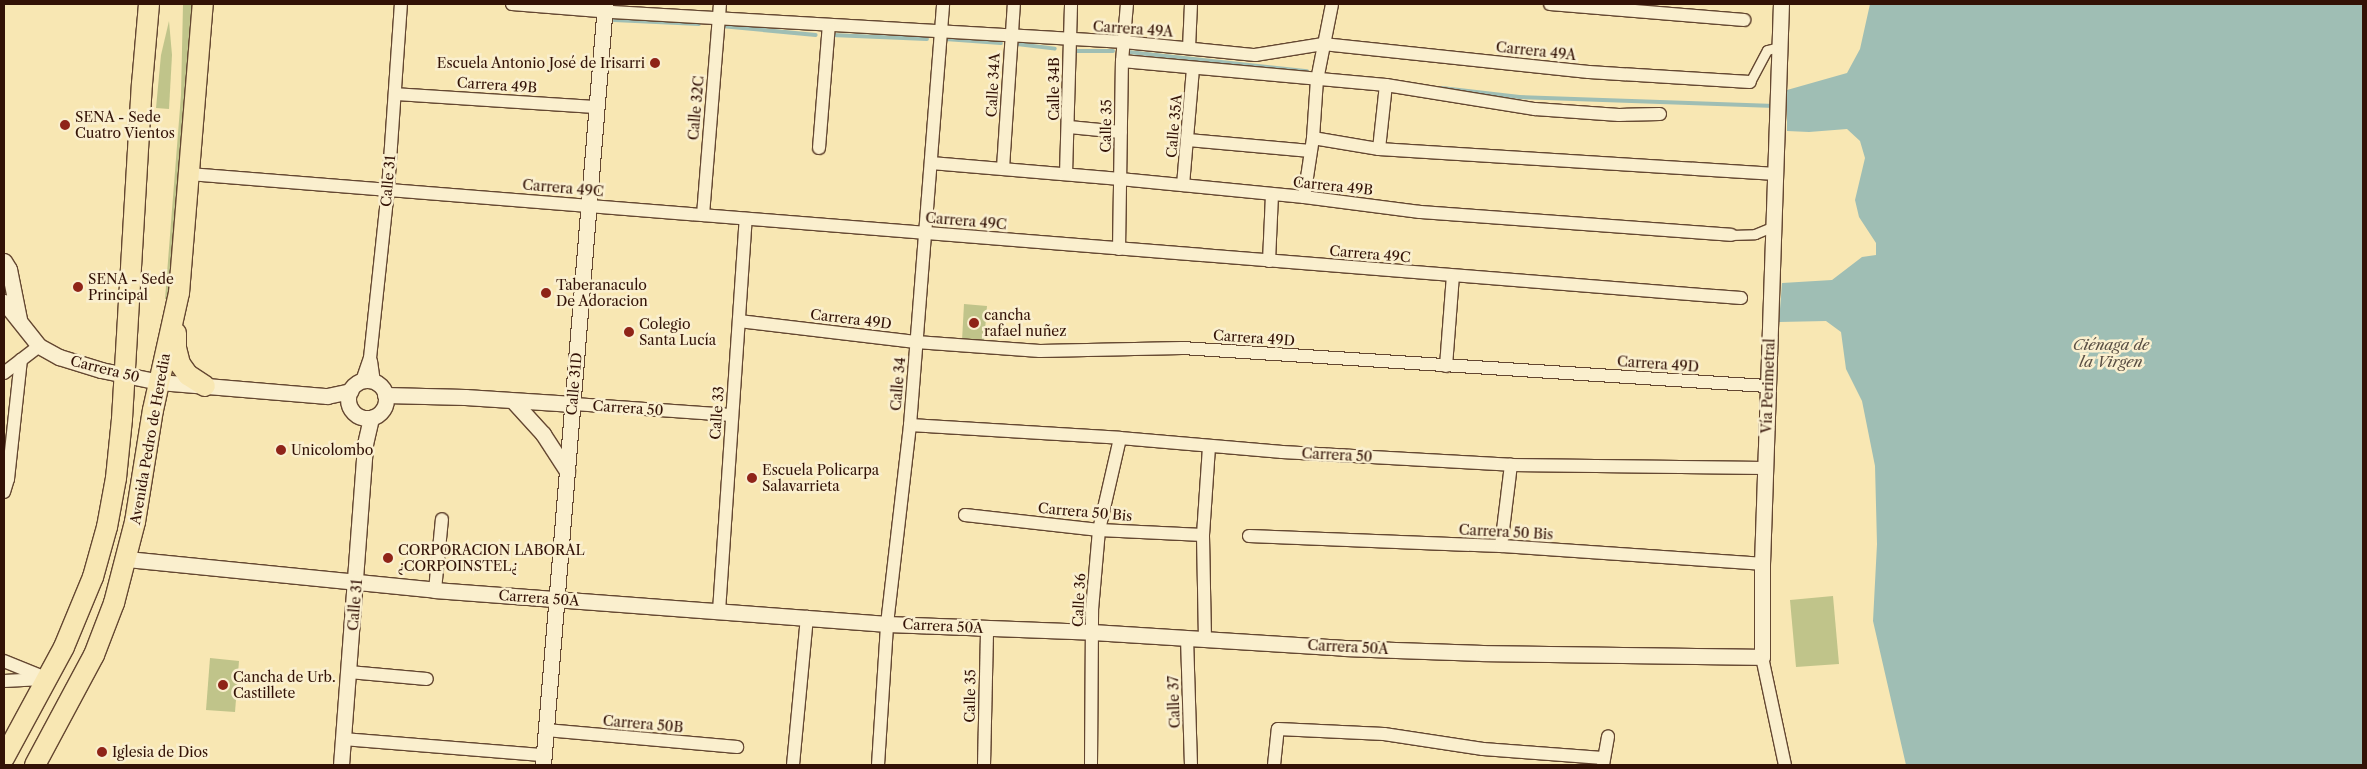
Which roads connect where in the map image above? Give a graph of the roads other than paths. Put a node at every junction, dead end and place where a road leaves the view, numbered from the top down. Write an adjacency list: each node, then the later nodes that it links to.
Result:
1 (149, 4): 69 (highway, Avenida Pedro de Heredia)
2 (203, 4): 41 (highway, Avenida Pedro de Heredia)
3 (401, 4): 30 (street, Calle 31)
4 (512, 4): 14 (street, Carrera 49A)
5 (720, 4): 15 (street, Calle 32C)
6 (943, 4): 18 (street, Calle 34)
7 (1014, 4): 19 (street, Calle 34A)
8 (1071, 4): 20 (street, Calle 34B)
9 (1126, 4): 21 (street, Calle 35)
10 (1191, 4): 24 (street)
11 (1332, 4): 22 (street)
12 (1550, 4): 16 (street)
13 (1781, 4): 23 (street, Vía Perimetral)
14 (605, 8): 15 (street, Carrera 49A); 31 (street, Calle 31D)
15 (718, 18): 17 (street, Carrera 49A); 50 (street, Calle 32C)
16 (1744, 20)
17 (829, 24): 18 (street, Carrera 49A); 37 (street)
18 (940, 31): 19 (street, Carrera 49A); 39 (street, Calle 34)
19 (1011, 36): 20 (street, Carrera 49A); 40 (street, Calle 34A)
20 (1069, 39): 21 (street, Carrera 49A); 33 (street, Calle 34B)
21 (1124, 42): 24 (street, Carrera 49A); 25 (street, Calle 35)
22 (1323, 44): 24 (street, Carrera 49A); 27 (street); 28 (street, Carrera 49A)
23 (1779, 47): 28 (street); 43 (street, Vía Perimetral)
24 (1188, 48)
25 (1122, 61): 26 (street); 34 (street, Calle 35)
26 (1193, 69): 27 (street); 35 (street, Calle 35A)
27 (1317, 80): 29 (street); 36 (street)
28 (1750, 82)
29 (1386, 85): 32 (street); 38 (street)
30 (395, 94): 31 (street, Carrera 49B); 46 (street, Calle 31)
31 (597, 107): 49 (street, Calle 31D)
32 (1660, 114)
33 (1069, 127): 34 (street); 42 (street, Calle 34B)
34 (1121, 132): 44 (street, Calle 35)
35 (1188, 140): 36 (street); 45 (street, Calle 35A)
36 (1312, 144): 38 (street); 48 (street)
37 (819, 148)
38 (1379, 149): 43 (street)
39 (931, 163): 40 (street, Carrera 49B); 53 (street, Calle 34)
40 (1004, 168): 42 (street, Carrera 49B)
41 (189, 174): 46 (street, Carrera 49C); 61 (highway, Avenida Pedro de Heredia)
42 (1066, 174): 44 (street, Carrera 49B)
43 (1776, 174): 52 (street, Vía Perimetral)
44 (1120, 178): 45 (street, Carrera 49B); 55 (street, Calle 35)
45 (1184, 185): 47 (street, Carrera 49B)
46 (388, 190): 49 (street, Carrera 49C); 70 (street, Calle 31)
47 (1272, 195): 48 (street, Carrera 49B); 56 (street)
48 (1304, 197): 54 (street, Carrera 49B)
49 (589, 205): 50 (street, Carrera 49C); 78 (street, Calle 31D)
50 (703, 215): 51 (street, Carrera 49C)
51 (746, 219): 53 (street, Carrera 49C); 63 (street, Calle 33)
52 (1774, 226): 54 (street); 73 (street, Vía Perimetral)
53 (925, 233): 55 (street, Carrera 49C); 64 (street, Calle 34)
54 (1731, 235)
55 (1119, 249): 56 (street, Carrera 49C)
56 (1269, 261): 58 (street, Carrera 49C)
57 (6, 275): 62 (street, Carrera 50)
58 (1453, 276): 59 (street, Carrera 49C); 67 (street)
59 (1741, 298)
60 (4, 302): 62 (street, Carrera 50)
61 (177, 303): 71 (highway, Avenida Pedro de Heredia); 72 (highway)
62 (19, 319): 65 (street, Carrera 50)
63 (739, 321): 64 (street, Carrera 49D); 80 (street, Calle 33)
64 (916, 342): 67 (street, Carrera 49D); 81 (street, Calle 34)
65 (39, 346): 66 (street); 69 (street, Carrera 50)
66 (21, 360): 68 (street); 87 (street)
67 (1446, 366): 73 (street, Carrera 49D)
68 (4, 373)
69 (124, 375): 71 (street, Carrera 50); 109 (highway, Avenida Pedro de Heredia)
70 (368, 381): 74 (street); 76 (street)
71 (159, 382): 72 (street, Carrera 50); 94 (highway, Avenida Pedro de Heredia)
72 (205, 386): 75 (street, Carrera 50)
73 (1767, 386): 85 (street, Vía Perimetral)
74 (350, 391): 75 (street, Carrera 50); 79 (street)
75 (327, 396): 79 (street, Carrera 50)
76 (385, 400): 77 (street, Carrera 50); 79 (street)
77 (513, 400): 78 (street, Carrera 50); 86 (street)
78 (573, 404): 80 (street, Carrera 50); 86 (street, Calle 31D)
79 (360, 414): 96 (street, Calle 31)
80 (732, 415): 99 (street, Calle 33)
81 (910, 425): 82 (street, Carrera 50); 101 (street, Calle 34)
82 (1120, 438): 83 (street, Carrera 50); 90 (street, Calle 36)
83 (1209, 446): 84 (street, Carrera 50); 91 (street)
84 (1511, 465): 85 (street, Carrera 50); 93 (street)
85 (1765, 468): 95 (street, Vía Perimetral)
86 (567, 471): 98 (street, Calle 31D)
87 (4, 492)
88 (965, 515): 90 (street, Carrera 50 Bis)
89 (442, 519): 97 (street)
90 (1099, 530): 91 (street, Carrera 50 Bis); 103 (street, Calle 36)
91 (1203, 535): 105 (street)
92 (1249, 536): 93 (street, Carrera 50 Bis)
93 (1501, 546): 95 (street, Carrera 50 Bis)
94 (127, 559): 96 (street, Carrera 50A); 119 (highway, Avenida Pedro de Heredia)
95 (1762, 564): 106 (street, Vía Perimetral)
96 (357, 583): 97 (street, Carrera 50A); 108 (street, Calle 31)
97 (436, 590): 98 (street, Carrera 50A)
98 (556, 600): 99 (street, Carrera 50A); 112 (street, Calle 31D)
99 (719, 610): 100 (street, Carrera 50A)
100 (807, 617): 101 (street, Carrera 50A); 121 (street)
101 (887, 624): 102 (street, Carrera 50A); 122 (street, Calle 34)
102 (987, 628): 103 (street, Carrera 50A); 123 (street, Calle 35)
103 (1092, 632): 104 (street, Carrera 50A); 124 (street, Calle 36)
104 (1187, 638): 105 (street, Carrera 50A); 125 (street, Calle 37)
105 (1205, 640): 106 (street, Carrera 50A)
106 (1762, 657): 127 (street, Vía Perimetral)
107 (4, 661): 109 (street)
108 (349, 672): 110 (street); 114 (street, Calle 31)
109 (48, 679): 111 (street); 116 (highway, Avenida Pedro de Heredia)
110 (427, 679)
111 (4, 681)
112 (546, 730): 115 (street, Carrera 50B); 117 (street, Calle 31D)
113 (1608, 736): 118 (street)
114 (344, 739): 117 (street); 120 (street, Calle 31)
115 (737, 747)
116 (4, 758)
117 (543, 760)
118 (1603, 762): 126 (street)
119 (35, 765)
120 (341, 765)
121 (793, 765)
122 (878, 765)
123 (984, 765)
124 (1090, 765)
125 (1191, 765)
126 (1274, 765)
127 (1786, 765)

